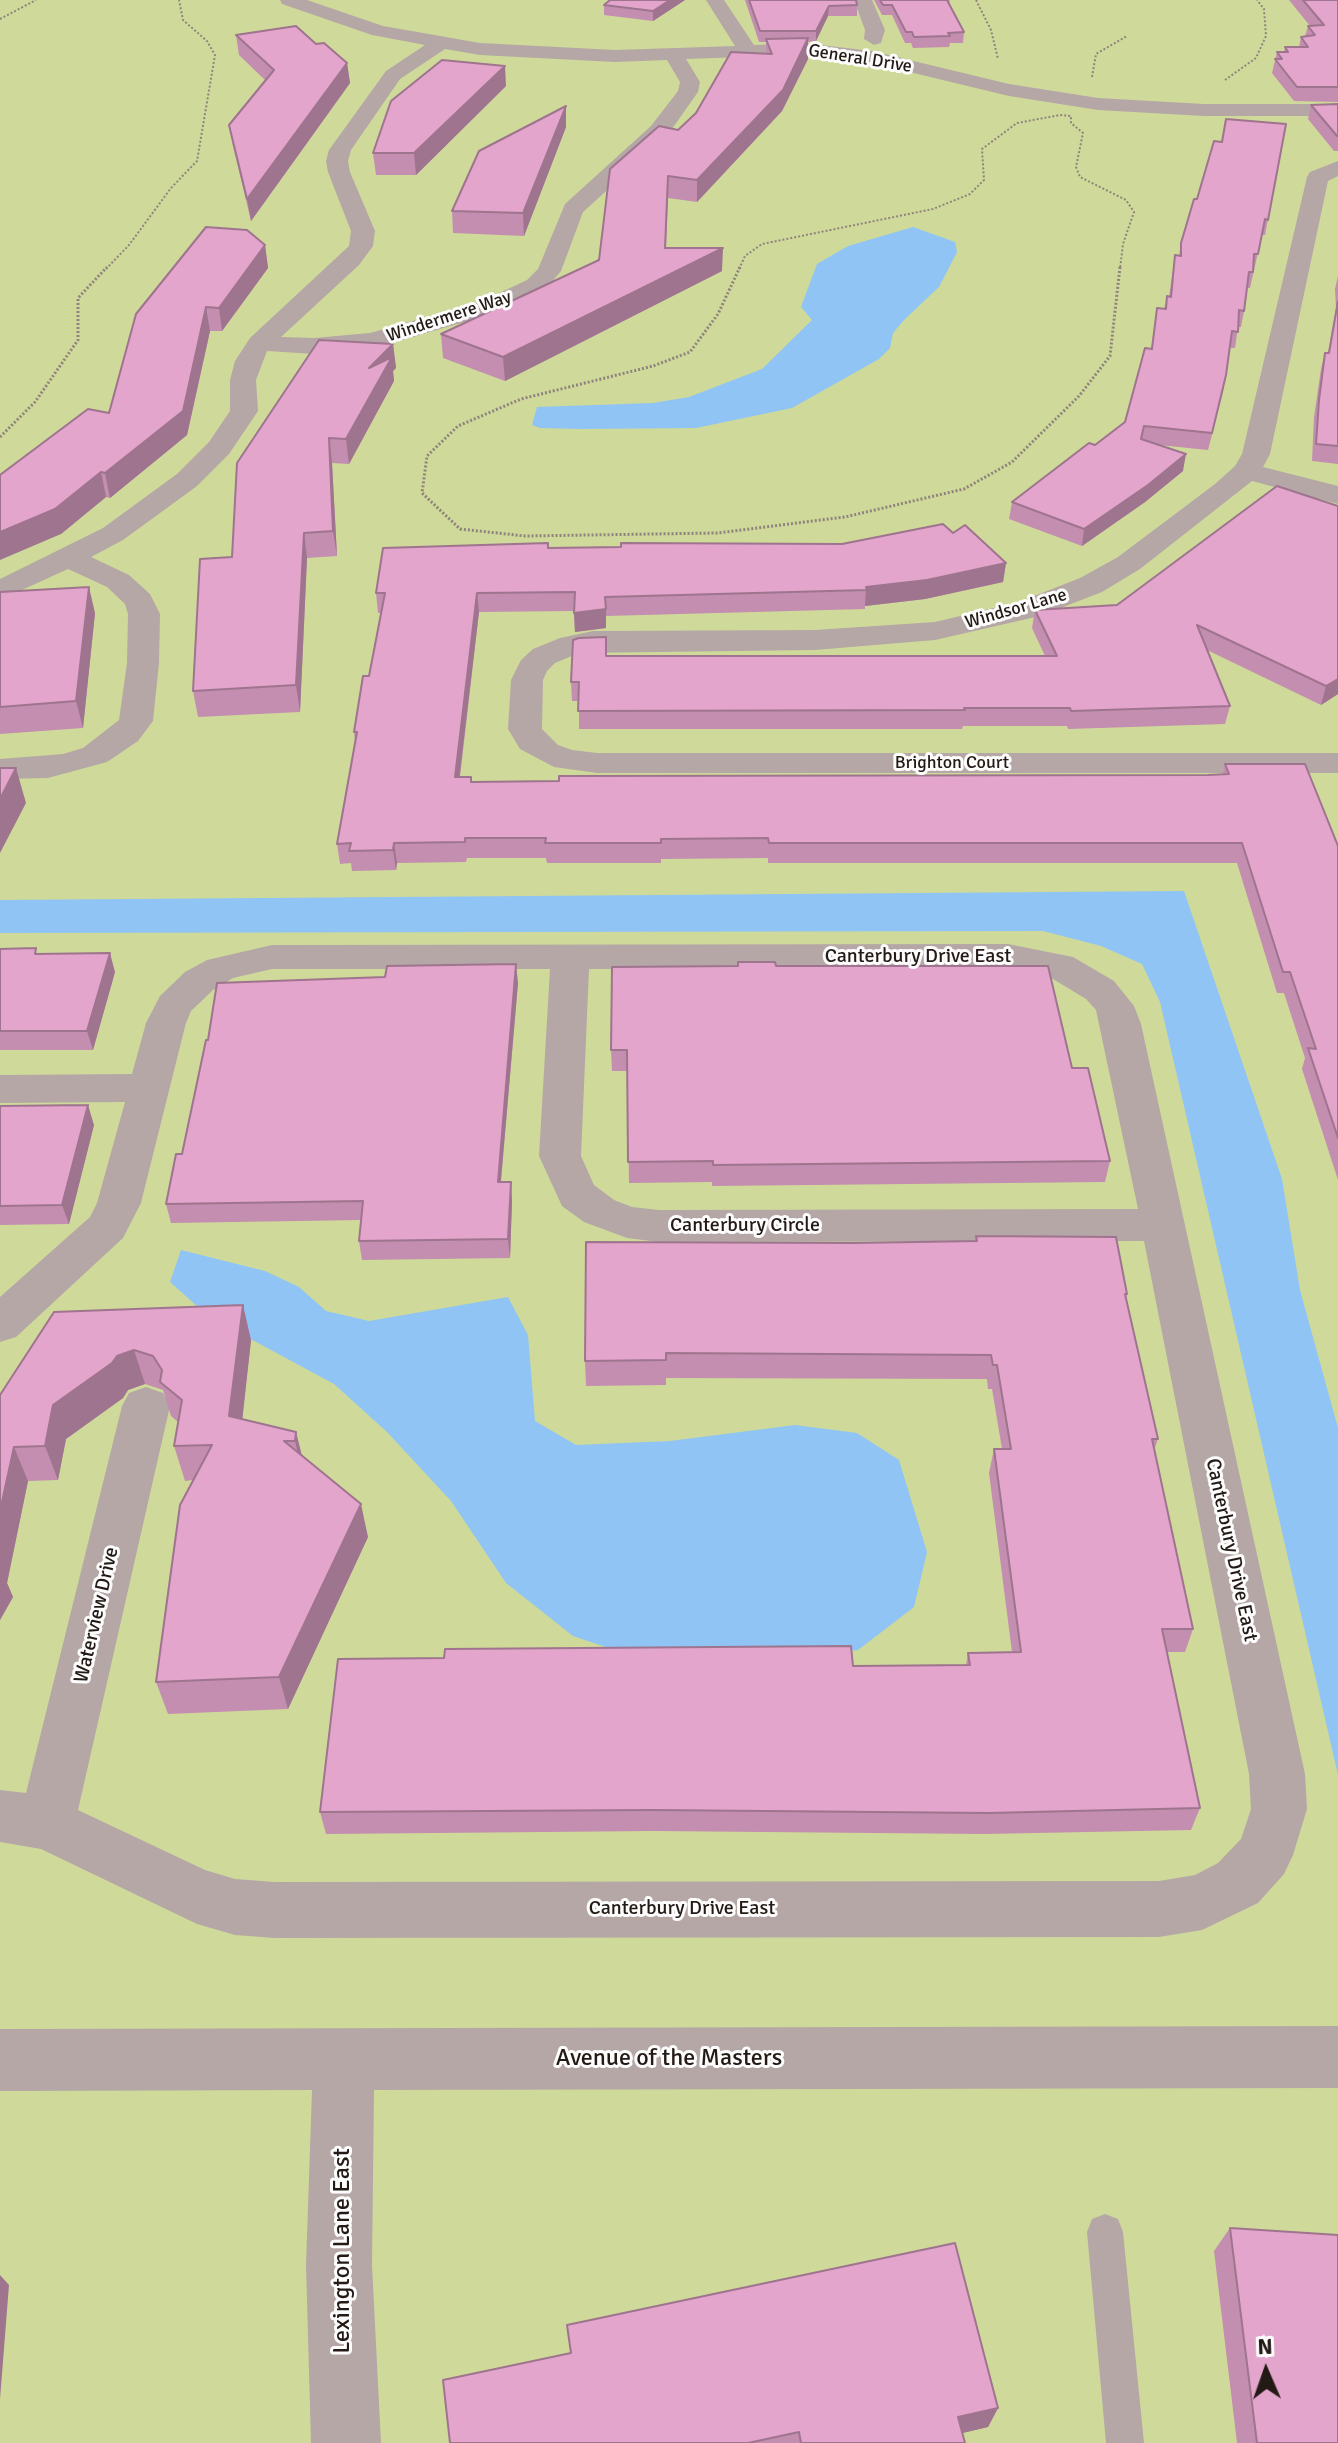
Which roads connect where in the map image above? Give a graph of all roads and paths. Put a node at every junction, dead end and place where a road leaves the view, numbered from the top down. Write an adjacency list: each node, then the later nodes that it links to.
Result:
1 (36, 0): 7 (path)
2 (179, 0): 17 (path)
3 (289, 0): 9 (street, General Drive)
4 (715, 0): 10 (street)
5 (863, 0): 8 (street)
6 (1257, 0): 12 (path)
7 (0, 19)
8 (874, 39)
9 (439, 44): 11 (street, General Drive); 16 (street)
10 (747, 49): 11 (street, General Drive); 13 (street, General Drive)
11 (673, 54): 16 (street, Windermere Way)
12 (1223, 82)
13 (1338, 110)
14 (1071, 116): 14 (path)
15 (1336, 168): 18 (street, Windsor Lane)
16 (259, 343): 20 (street)
17 (0, 437)
18 (1246, 471): 19 (street); 22 (street, Windsor Lane)
19 (1338, 495)
20 (70, 558): 21 (street); 24 (street)
21 (0, 591)
22 (566, 760): 23 (street, Brighton Court)
23 (1338, 763)
24 (0, 769)
25 (570, 956): 26 (street, Canterbury Drive East); 28 (street, Canterbury Drive East); 28 (street, Canterbury Circle)
26 (149, 1088): 27 (street); 29 (street, Canterbury Drive East)
27 (0, 1089)
28 (1163, 1225): 31 (street, Canterbury Drive East)
29 (0, 1324)
30 (146, 1406): 31 (street, Waterview Drive)
31 (24, 1820)
32 (1338, 2057): 34 (street, Avenue of the Masters)
33 (0, 2060): 34 (street, Avenue of the Masters)
34 (344, 2060): 36 (street, Lexington Lane East)
35 (1105, 2232): 37 (lane)
36 (346, 2443)
37 (1125, 2443)

